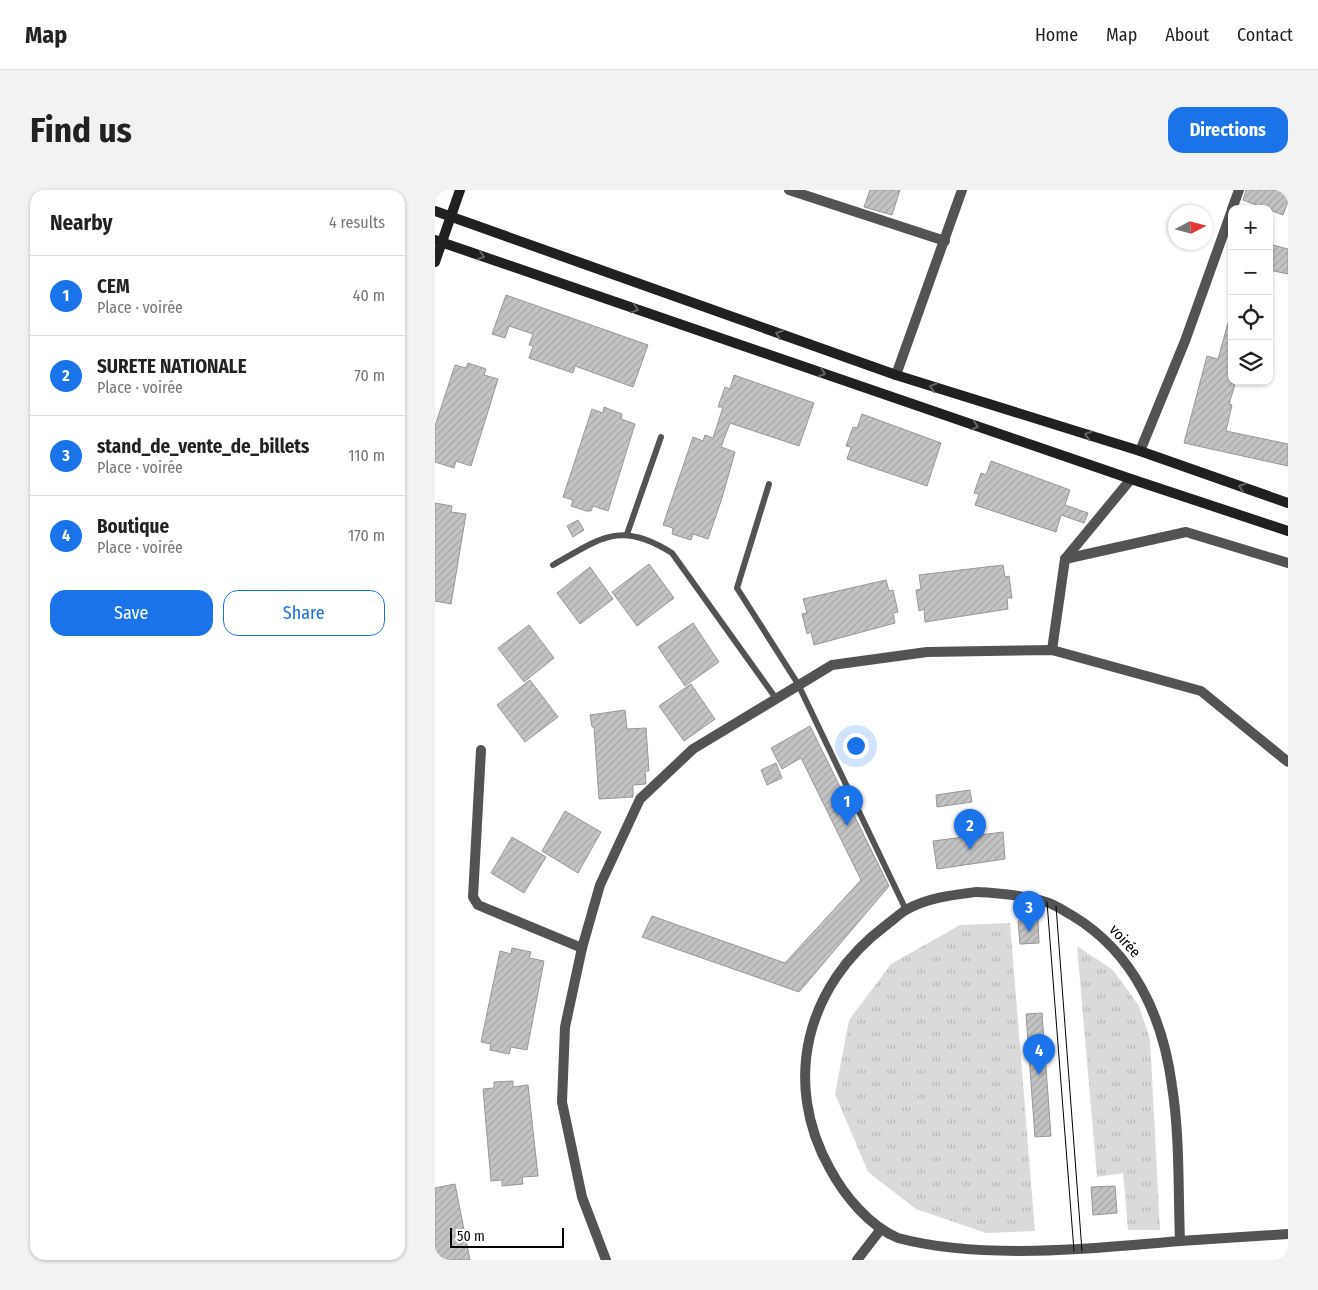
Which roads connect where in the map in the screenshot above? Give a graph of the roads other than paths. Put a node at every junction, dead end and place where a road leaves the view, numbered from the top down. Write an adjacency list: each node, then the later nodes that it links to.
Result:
1 (460, 190): 7 (main road)
2 (789, 190): 10 (street)
3 (962, 190): 10 (street)
4 (1239, 190): 5 (street)
5 (1233, 205)
6 (435, 211): 7 (main road)
7 (450, 217): 9 (main road); 12 (main road, one-way to 7)
8 (1228, 220): 14 (street)
9 (438, 241): 11 (main road); 15 (main road, one-way to 15)
10 (945, 241): 12 (street)
11 (435, 262)
12 (896, 375): 14 (main road, one-way to 12)
13 (661, 437): 19 (lane)
14 (1140, 451): 17 (main road, one-way to 14)
15 (1131, 479): 18 (main road); 20 (street)
16 (769, 484): 24 (lane)
17 (1288, 503)
18 (1288, 530)
19 (627, 534): 22 (lane); 25 (lane)
20 (1065, 559): 21 (street); 23 (street)
21 (1288, 563)
22 (553, 565)
23 (1052, 650): 24 (street); 27 (street)
24 (798, 684): 25 (street); 28 (lane)
25 (775, 697): 29 (street)
26 (481, 750): 29 (street)
27 (1288, 762)
28 (906, 910): 30 (street, voirée); 32 (street, voirée)
29 (582, 948): 33 (street)
30 (881, 1229): 32 (street, voirée); 34 (street)
31 (1288, 1234): 32 (street)
32 (1180, 1241)
33 (606, 1260)
34 (857, 1260)

